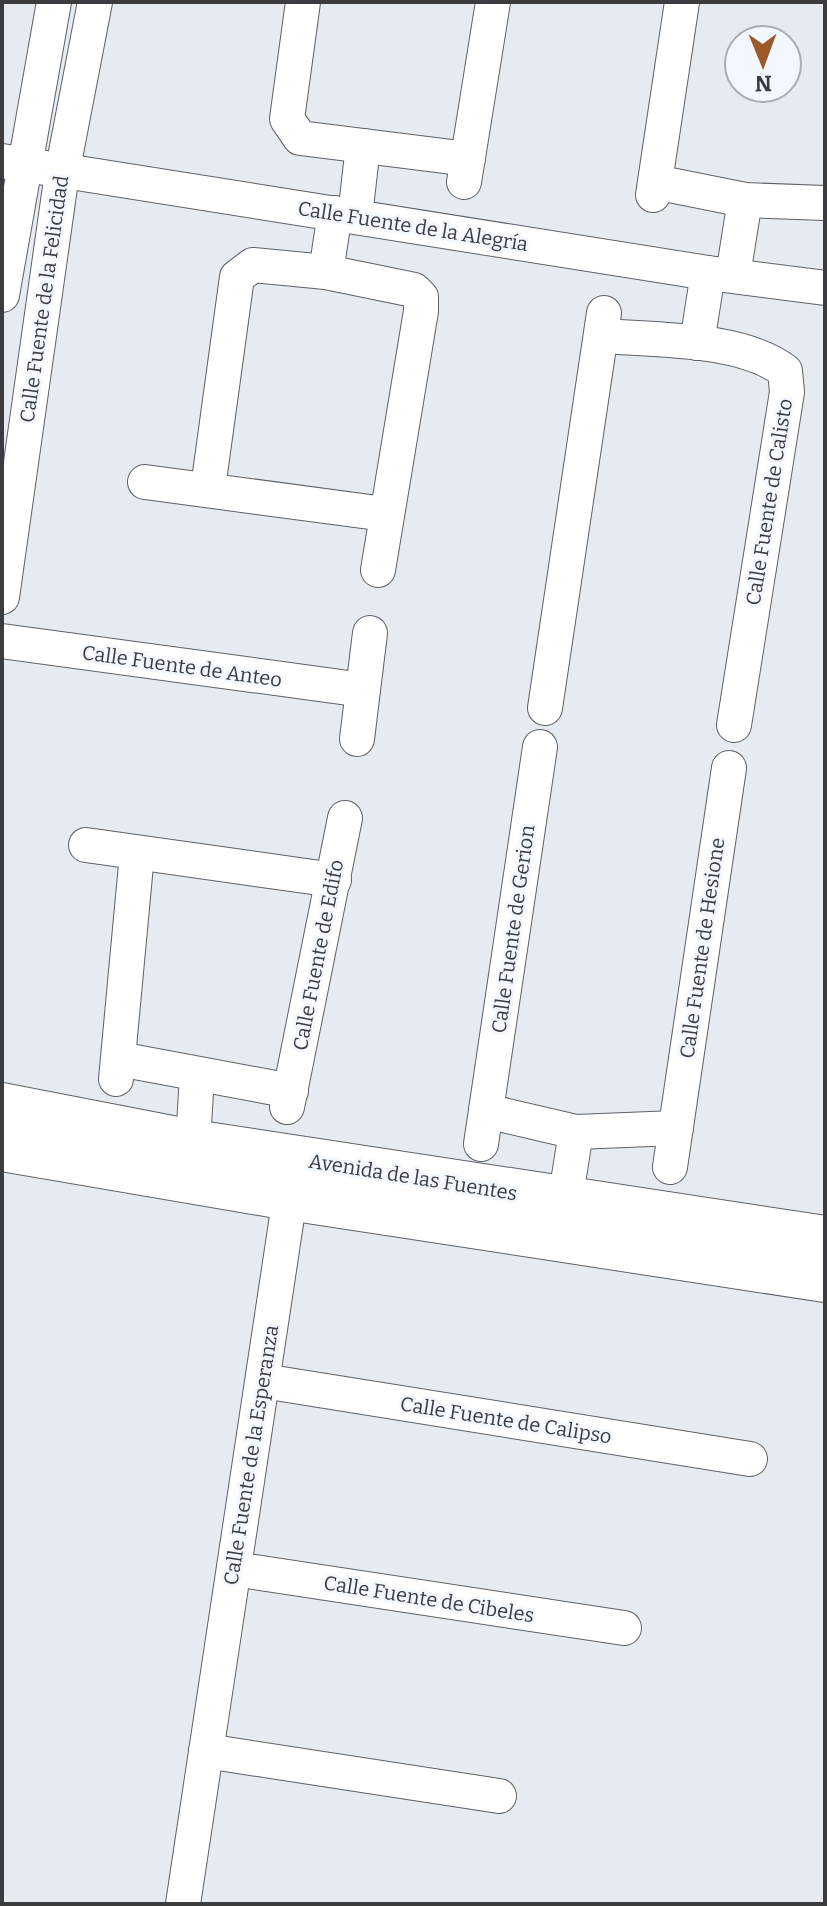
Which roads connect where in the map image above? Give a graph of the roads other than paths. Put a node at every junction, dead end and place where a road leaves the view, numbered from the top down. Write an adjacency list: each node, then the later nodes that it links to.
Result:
1 (54, 2): 7 (street, Calle Fuente de la Felicidad)
2 (95, 2): 8 (street, Calle Fuente de la Felicidad)
3 (303, 2): 6 (street)
4 (493, 2): 6 (street)
5 (682, 2): 9 (street)
6 (363, 146): 11 (street)
7 (14, 163): 8 (street, Calle Fuente de la Alegría); 15 (street, Calle Fuente de la Felicidad)
8 (62, 173): 11 (street, Calle Fuente de la Alegría); 21 (street, Calle Fuente de la Felicidad)
9 (745, 200): 10 (street); 13 (street)
10 (825, 203)
11 (345, 215): 12 (street); 13 (street, Calle Fuente de la Alegría)
12 (326, 272): 18 (street); 19 (street)
13 (721, 274): 14 (street, Calle Fuente de la Alegría); 16 (street)
14 (825, 288)
15 (2, 295)
16 (697, 343): 25 (street, Calle Fuente de Calisto); 26 (street, Calle Fuente de Calisto)
17 (145, 482): 18 (street)
18 (208, 488): 19 (street)
19 (385, 514): 20 (street)
20 (378, 570)
21 (2, 597)
22 (370, 633): 24 (street)
23 (2, 641): 24 (street, Calle Fuente de Anteo)
24 (363, 690): 27 (street)
25 (545, 708)
26 (734, 725)
27 (357, 739)
28 (540, 747): 36 (street, Calle Fuente de Gerion)
29 (729, 768): 37 (street, Calle Fuente de Hesione)
30 (345, 818): 33 (street, Calle Fuente de Edifo)
31 (86, 845): 32 (street)
32 (137, 854): 33 (street); 34 (street, Calle Fuente de Edifo)
33 (334, 880): 34 (street, Calle Fuente de Edifo)
34 (197, 1075): 39 (street)
35 (2, 1105): 39 (street, Avenida de las Fuentes)
36 (486, 1111): 38 (street); 40 (street, Calle Fuente de Gerion)
37 (676, 1128): 38 (street); 42 (street, Calle Fuente de Hesione)
38 (576, 1132): 44 (street)
39 (193, 1142): 43 (street, Avenida de las Fuentes)
40 (481, 1144)
41 (2, 1149): 43 (street, Avenida de las Fuentes)
42 (670, 1167)
43 (293, 1178): 44 (street, Avenida de las Fuentes); 46 (street, Avenida de las Fuentes); 47 (street, Calle Fuente de la Esperanza)
44 (565, 1201): 45 (street, Avenida de las Fuentes)
45 (825, 1238)
46 (825, 1280)
47 (263, 1381): 48 (street, Calle Fuente de Calipso); 49 (street, Calle Fuente de la Esperanza)
48 (750, 1459)
49 (234, 1569): 50 (street, Calle Fuente de Cibeles); 51 (street, Calle Fuente de la Esperanza)
50 (624, 1628)
51 (206, 1751): 52 (street); 53 (street, Calle Fuente de la Esperanza)
52 (499, 1796)
53 (183, 1904)

